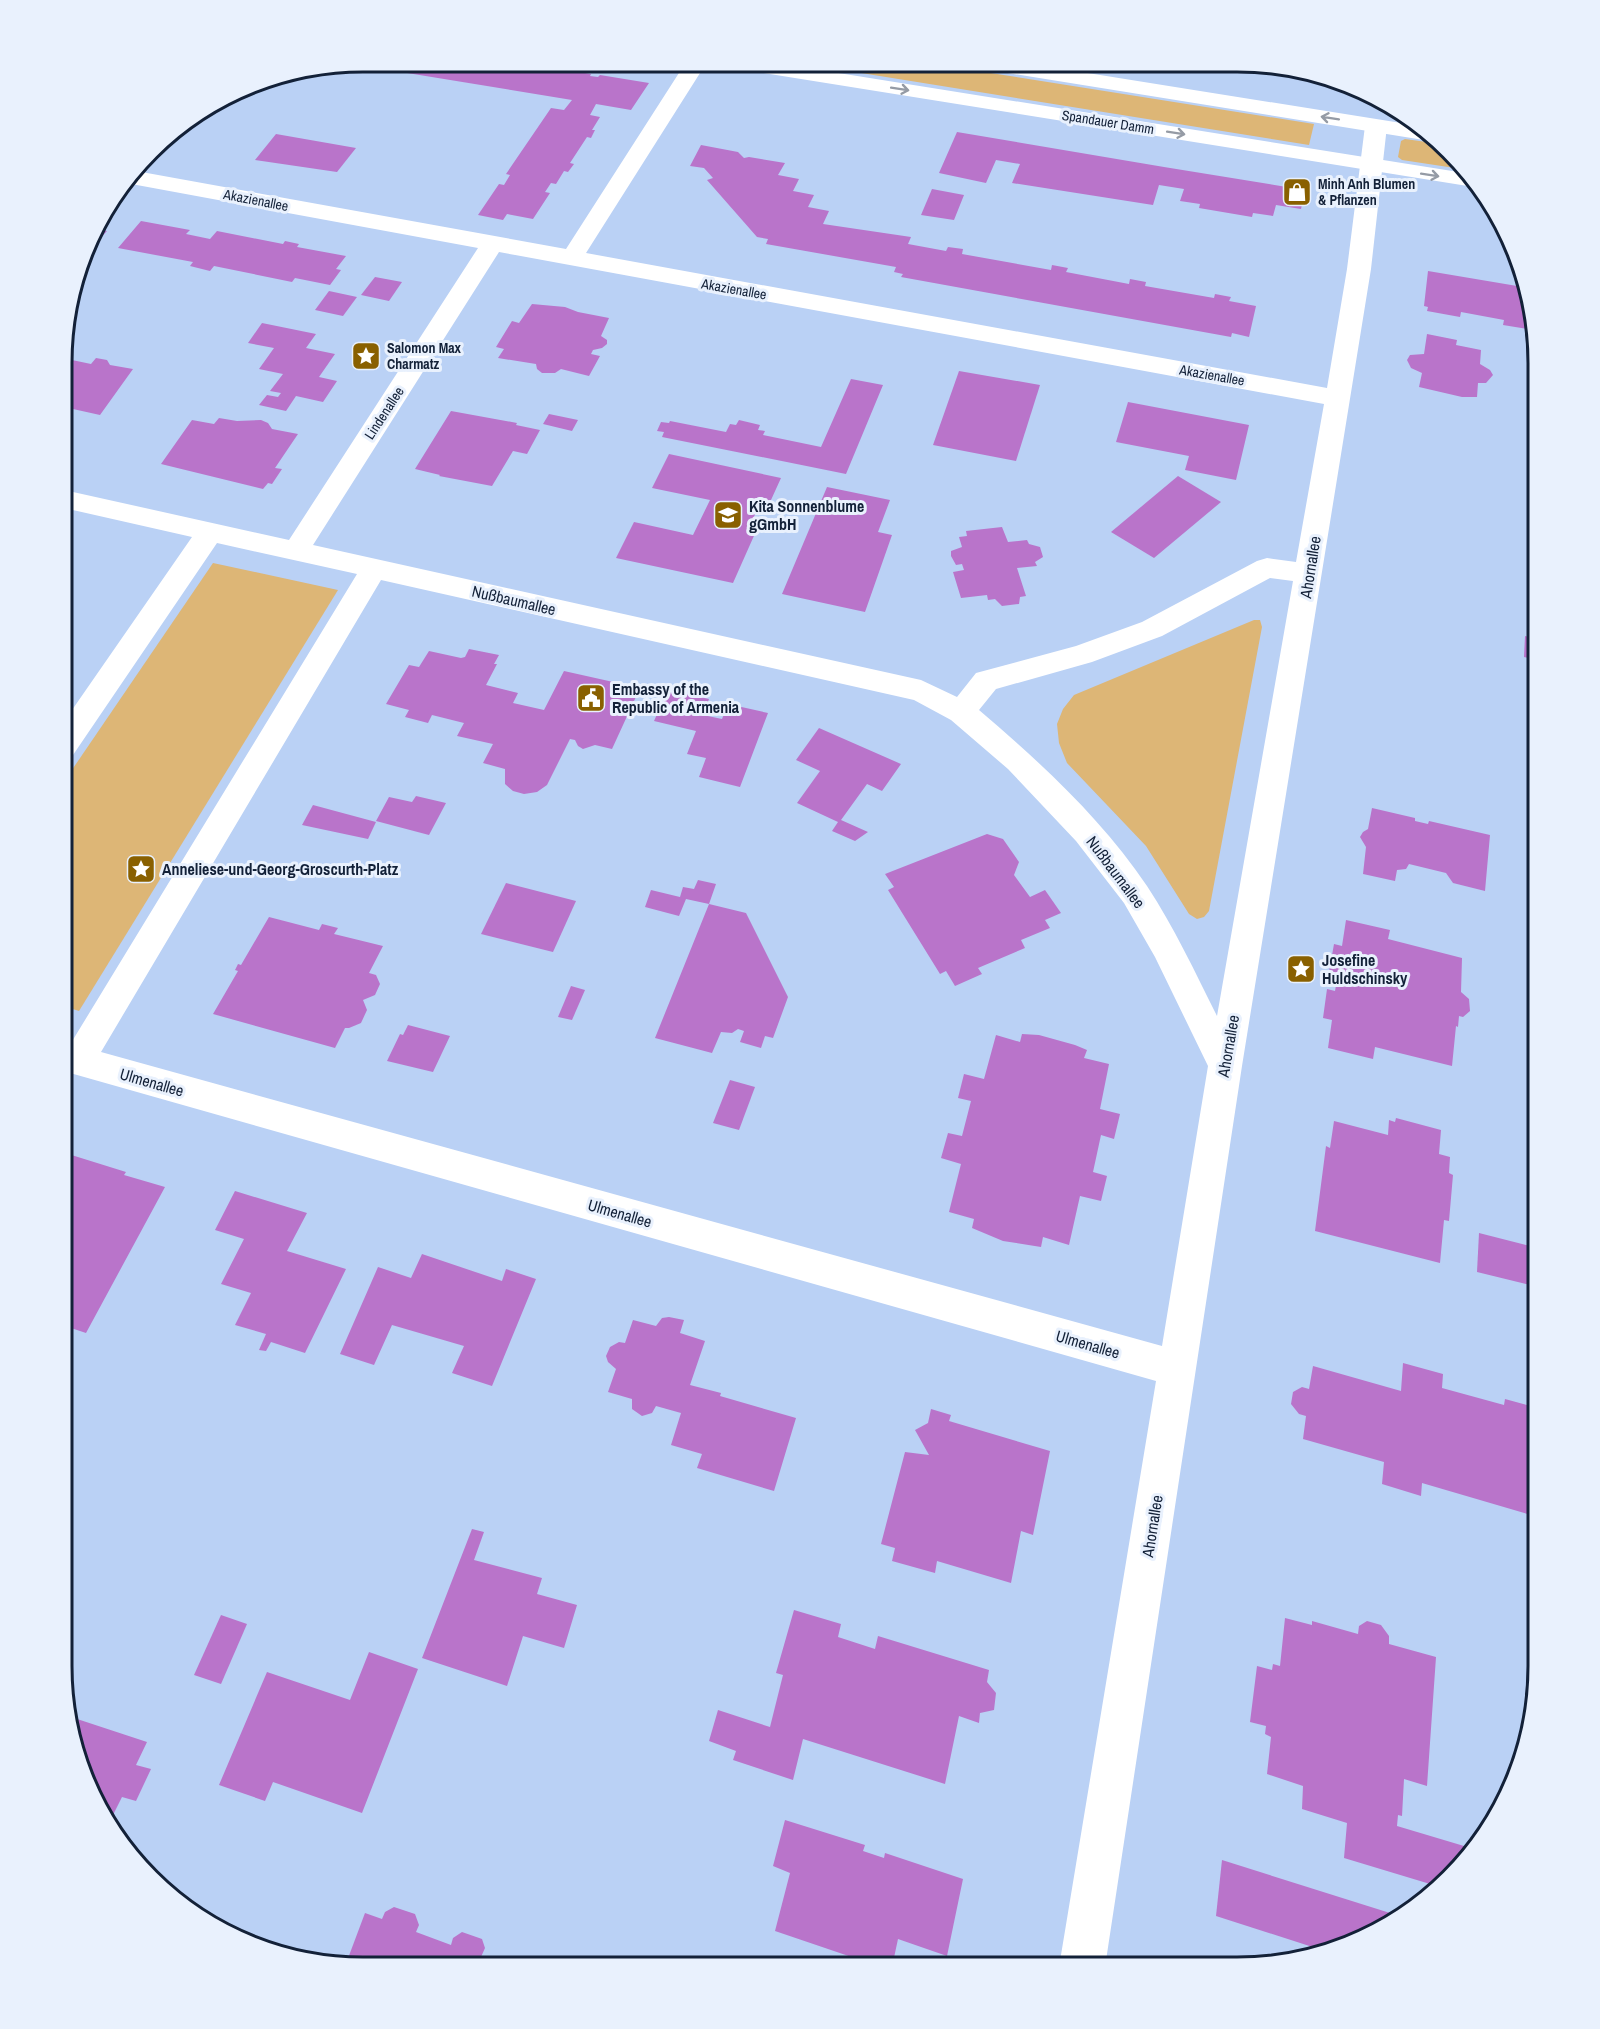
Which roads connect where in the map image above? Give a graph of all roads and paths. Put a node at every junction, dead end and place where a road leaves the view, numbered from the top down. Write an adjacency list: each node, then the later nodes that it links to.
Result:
1 (691, 72): 10 (street)
2 (795, 72): 6 (street, Spandauer Damm, one-way to 6)
3 (1039, 72): 4 (street, one-way to 3)
4 (1376, 126): 5 (street); 6 (street, Ahornallee)
5 (1413, 132)
6 (1372, 165): 8 (street, Spandauer Damm, one-way to 8); 11 (street, Ahornallee)
7 (138, 178): 9 (street, Akazienallee)
8 (1463, 180)
9 (492, 244): 10 (street, Akazienallee); 14 (street, Lindenallee)
10 (571, 259): 11 (street, Akazienallee)
11 (1337, 398): 16 (street, Ahornallee)
12 (72, 501): 13 (street, Nußbaumallee)
13 (210, 532): 14 (street, Nußbaumallee); 18 (street)
14 (296, 551): 15 (street, Nußbaumallee)
15 (374, 569): 17 (street, Nußbaumallee); 19 (street)
16 (1309, 574): 17 (street); 21 (street, Ahornallee)
17 (961, 712): 21 (street, Nußbaumallee)
18 (72, 734)
19 (72, 1056)
20 (72, 1058): 22 (street, Ulmenallee)
21 (1225, 1066): 22 (street, Ahornallee)
22 (1178, 1370): 23 (street, Ahornallee)
23 (1084, 1957)

